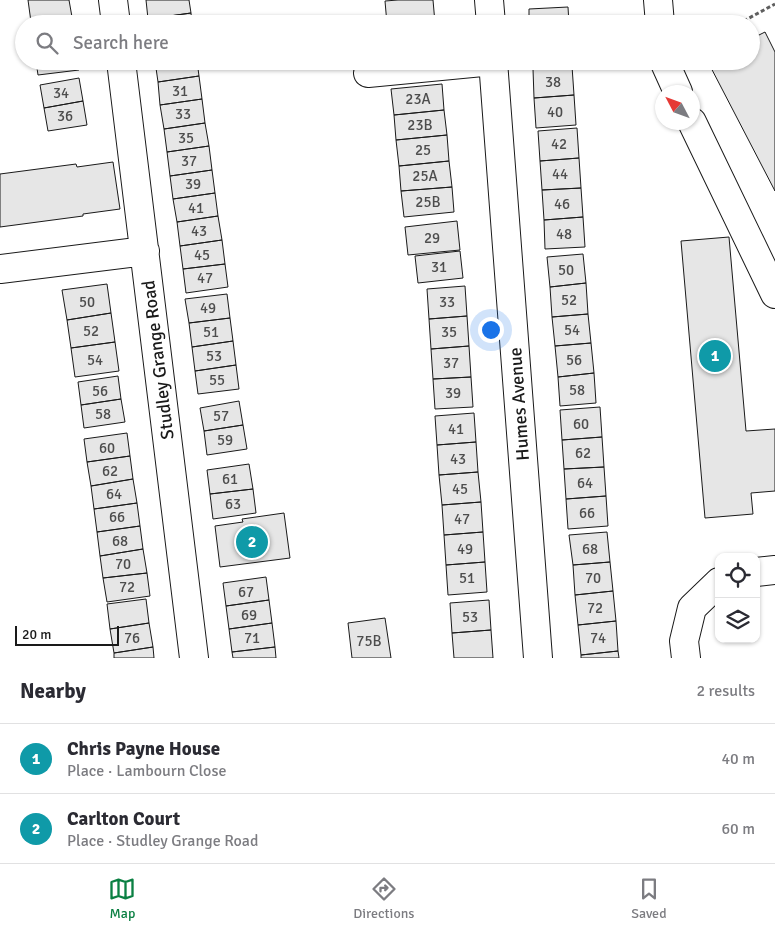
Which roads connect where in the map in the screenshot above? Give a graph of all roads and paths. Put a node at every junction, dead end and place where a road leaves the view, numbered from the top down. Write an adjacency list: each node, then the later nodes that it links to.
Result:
1 (113, 0): 5 (street)
2 (489, 0): 6 (street)
3 (658, 0): 7 (street)
4 (775, 4): 8 (path)
5 (115, 15)
6 (490, 15)
7 (659, 15)
8 (755, 15)
9 (122, 70): 16 (street, Studley Grange Road)
10 (399, 70): 13 (street)
11 (494, 70): 23 (street, Humes Avenue)
12 (668, 70): 14 (street)
13 (368, 73)
14 (675, 85)
15 (696, 130): 18 (street)
16 (145, 251): 17 (street); 22 (street, Studley Grange Road)
17 (0, 270)
18 (775, 294)
19 (775, 570): 20 (street)
20 (760, 572)
21 (715, 586): 24 (street)
22 (194, 658)
23 (538, 658)
24 (686, 658)

